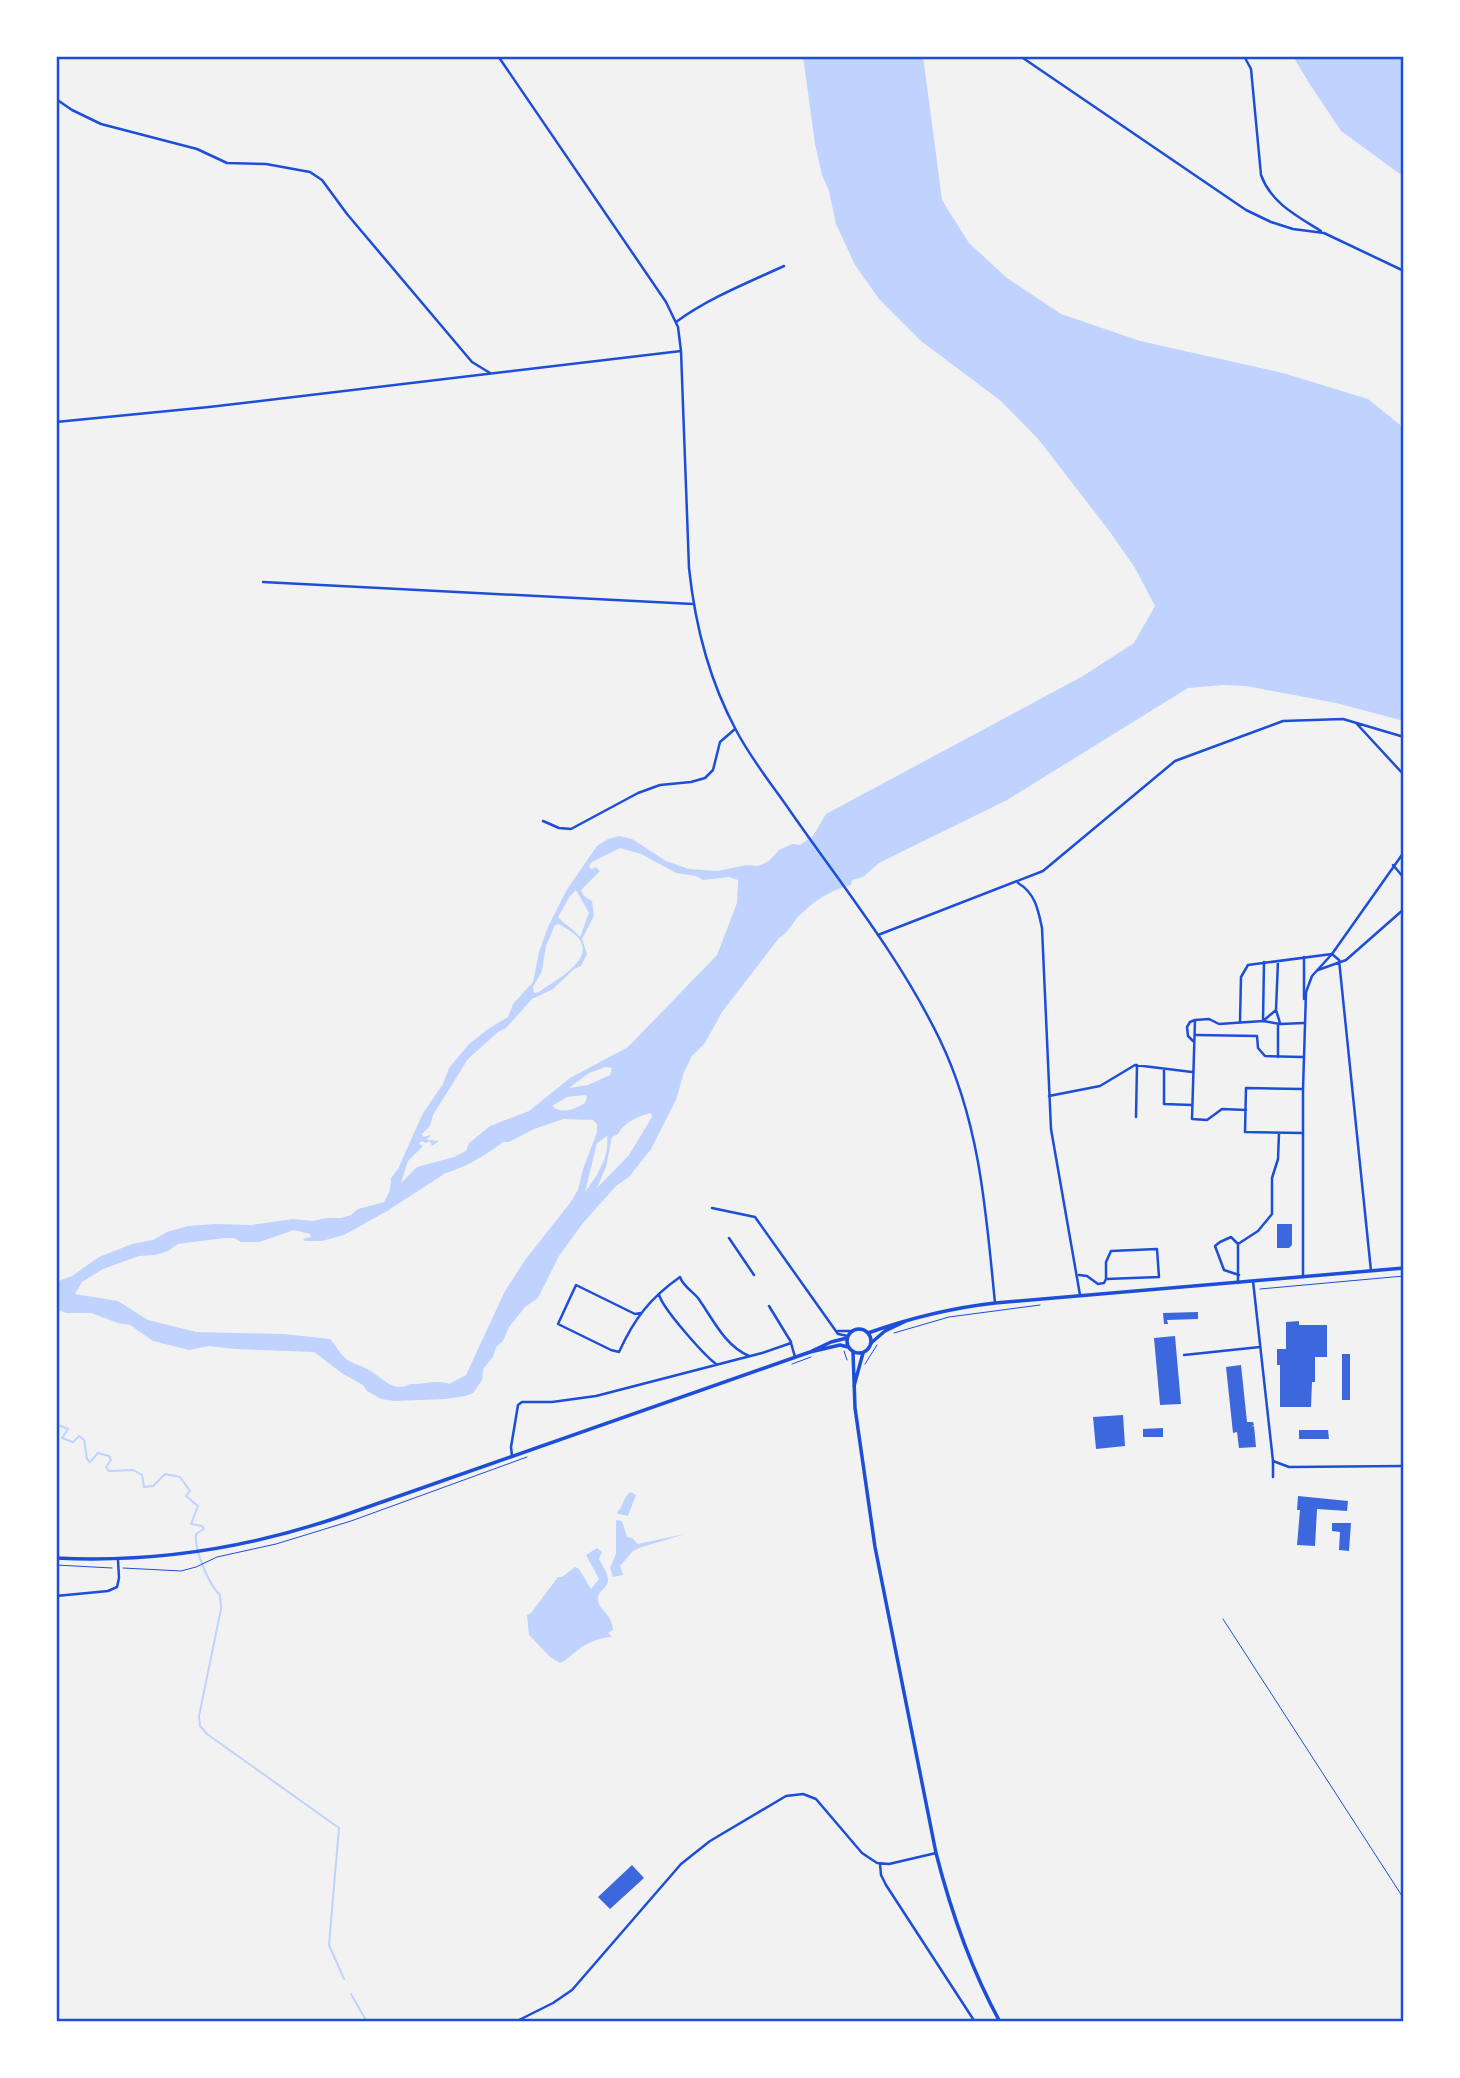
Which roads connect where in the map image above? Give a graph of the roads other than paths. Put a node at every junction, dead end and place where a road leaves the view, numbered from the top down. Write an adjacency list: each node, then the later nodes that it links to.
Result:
1 (499, 56): 8 (street)
2 (1020, 56): 5 (street)
3 (1244, 56): 5 (street)
4 (56, 99): 10 (street)
5 (1324, 233): 7 (street)
6 (784, 266): 8 (street)
7 (1404, 271)
8 (676, 322): 9 (street)
9 (681, 351): 10 (street); 13 (street)
10 (490, 373): 11 (street)
11 (56, 422)
12 (262, 582): 13 (street)
13 (693, 604): 15 (street)
14 (1357, 724): 16 (street); 17 (street); 22 (street)
15 (735, 729): 18 (street); 24 (street)
16 (1404, 737)
17 (1404, 775)
18 (542, 821)
19 (1404, 852): 20 (street)
20 (1393, 865): 21 (street); 25 (street)
21 (1404, 878)
22 (1018, 883): 24 (street); 46 (street)
23 (1404, 909): 29 (street)
24 (878, 935): 70 (street)
25 (1332, 954): 26 (street); 29 (street); 30 (street)
26 (1304, 957): 27 (street); 31 (street)
27 (1278, 961): 28 (street); 32 (street)
28 (1264, 962): 34 (street); 35 (street)
29 (1341, 963): 30 (street); 58 (street)
30 (1318, 970): 31 (street)
31 (1304, 999): 36 (street)
32 (1276, 1010): 34 (street); 37 (street)
33 (1195, 1020): 35 (street); 38 (street); 39 (street)
34 (1263, 1021): 35 (street); 37 (street)
35 (1240, 1023)
36 (1304, 1023): 37 (street); 40 (street)
37 (1279, 1024): 41 (street)
38 (1195, 1035): 39 (street); 41 (street)
39 (1194, 1042): 44 (street)
40 (1303, 1057): 41 (street); 45 (street)
41 (1278, 1058)
42 (1137, 1065): 43 (street); 46 (street); 49 (street)
43 (1164, 1070): 44 (street); 47 (street)
44 (1193, 1072): 47 (street)
45 (1303, 1090): 48 (street); 51 (street)
46 (1049, 1096): 60 (street)
47 (1192, 1105): 48 (street)
48 (1246, 1110): 50 (street)
49 (1136, 1117)
50 (1279, 1133): 51 (street); 56 (street)
51 (1303, 1133): 63 (street)
52 (1403, 1153): 53 (street)
53 (1404, 1158)
54 (712, 1208): 74 (street)
55 (729, 1238): 59 (street)
56 (1238, 1244): 61 (street); 61 (street)
57 (1404, 1268): 58 (main road)
58 (1371, 1271): 63 (main road)
59 (754, 1275)
60 (1079, 1275): 64 (street); 69 (street)
61 (1238, 1275): 66 (street)
62 (1158, 1277): 64 (street); 64 (street); 67 (street)
63 (1303, 1277): 65 (main road)
64 (1106, 1279)
65 (1253, 1281): 66 (main road); 81 (street)
66 (1238, 1283): 67 (main road)
67 (1159, 1289): 69 (main road)
68 (661, 1291): 72 (street); 86 (street); 88 (street)
69 (1080, 1295): 70 (main road)
70 (995, 1303): 73 (main road)
71 (769, 1306): 78 (street)
72 (641, 1314): 72 (street)
73 (908, 1320): 76 (main road); 79 (main road)
74 (835, 1330): 75 (street); 77 (street)
75 (852, 1331): 76 (main road); 77 (main road)
76 (868, 1333): 79 (main road)
77 (847, 1337): 80 (main road); 85 (main road)
78 (791, 1343): 86 (street); 87 (street)
79 (871, 1343): 83 (main road)
80 (848, 1347): 82 (main road); 85 (main road)
81 (1261, 1347): 84 (street); 91 (street)
82 (853, 1352): 83 (main road); 89 (main road)
83 (863, 1353): 89 (main road)
84 (1184, 1354)
85 (810, 1355): 87 (main road)
86 (749, 1356): 88 (street)
87 (795, 1357): 90 (main road)
88 (717, 1364): 90 (street)
89 (854, 1388): 97 (main road)
90 (512, 1456): 95 (main road)
91 (1273, 1461): 92 (street); 93 (street)
92 (1404, 1466)
93 (1273, 1477)
94 (56, 1558): 95 (main road)
95 (118, 1560): 96 (street)
96 (56, 1596)
97 (936, 1853): 98 (street); 101 (main road)
98 (880, 1864): 99 (street); 100 (street)
99 (515, 2022)
100 (975, 2022)
101 (1000, 2022)

